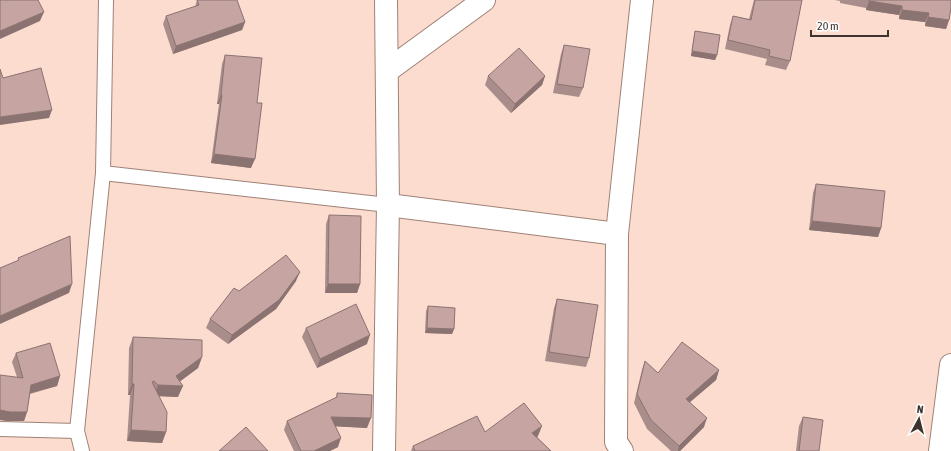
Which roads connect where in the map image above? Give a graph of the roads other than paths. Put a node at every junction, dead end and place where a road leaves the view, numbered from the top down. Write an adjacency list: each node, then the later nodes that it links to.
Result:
1 (106, 0): 6 (lane)
2 (386, 0): 5 (street)
3 (484, 0): 5 (street)
4 (642, 0): 8 (street)
5 (386, 70): 7 (street)
6 (103, 173): 7 (lane); 11 (lane)
7 (388, 205): 8 (street); 13 (street)
8 (617, 234): 14 (street)
9 (951, 365): 15 (street)
10 (0, 429): 11 (lane)
11 (77, 431): 12 (lane)
12 (82, 451)
13 (384, 451)
14 (622, 451)
15 (940, 451)

